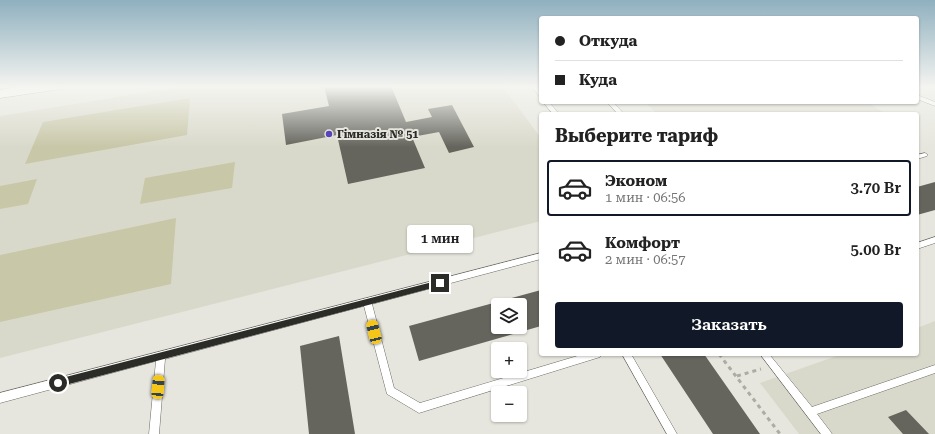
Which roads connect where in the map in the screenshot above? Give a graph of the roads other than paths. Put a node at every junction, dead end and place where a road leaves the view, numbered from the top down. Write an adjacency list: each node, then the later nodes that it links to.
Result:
1 (925, 155): 2 (lane)
2 (919, 156)
3 (935, 240): 4 (lane)
4 (919, 245)
5 (539, 257): 6 (lane)
6 (367, 302): 7 (lane); 8 (lane)
7 (161, 356): 12 (lane); 14 (lane)
8 (589, 356)
9 (627, 356): 15 (lane)
10 (766, 356): 13 (lane)
11 (935, 369): 13 (lane)
12 (0, 398)
13 (810, 412): 16 (lane)
14 (154, 434)
15 (672, 434)
16 (827, 434)

